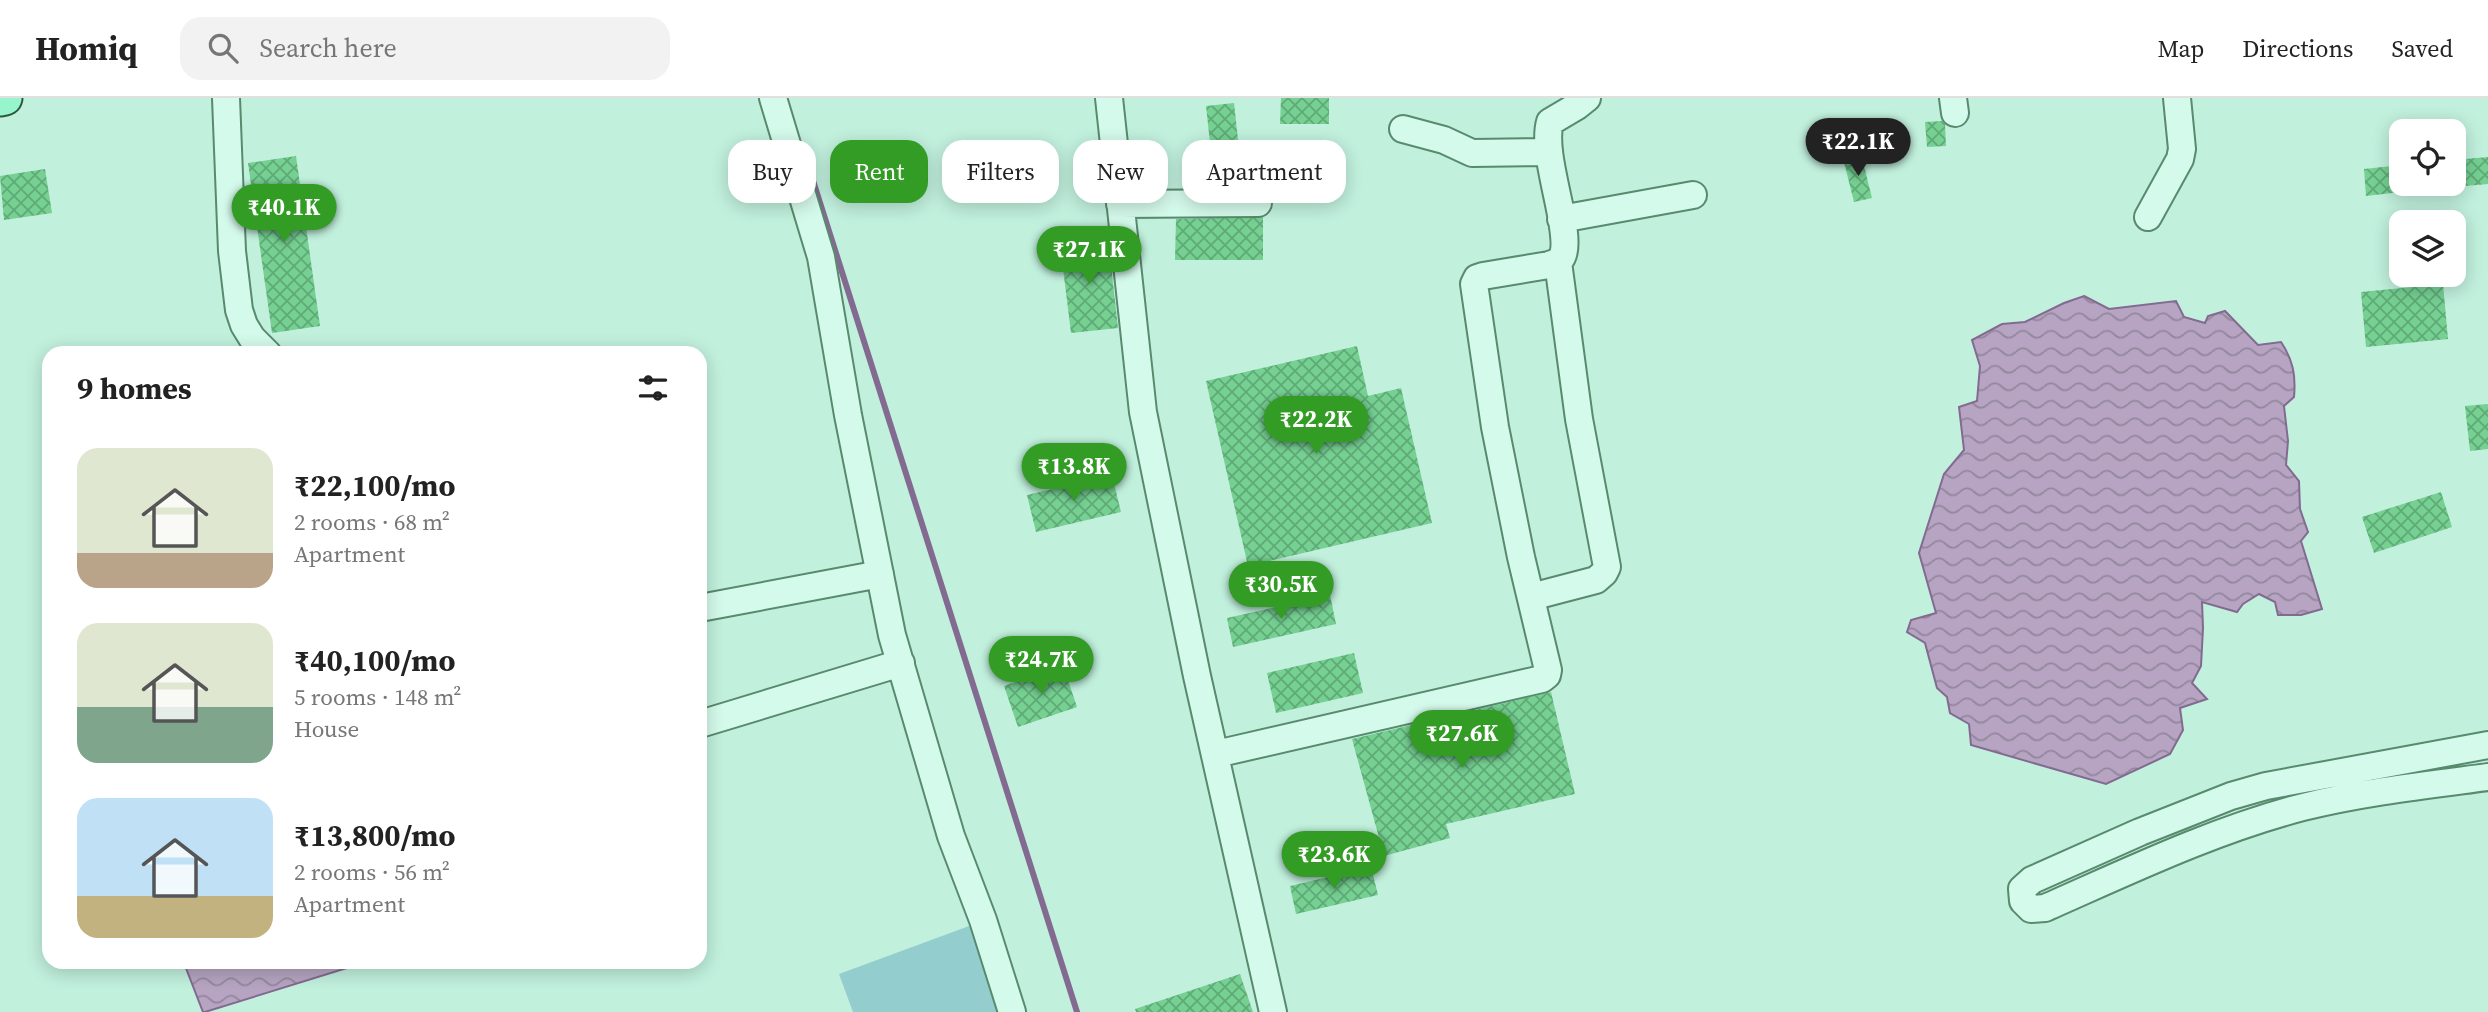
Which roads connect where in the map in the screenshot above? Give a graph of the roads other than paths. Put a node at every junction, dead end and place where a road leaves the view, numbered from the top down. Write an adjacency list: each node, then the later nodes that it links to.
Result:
1 (226, 98): 15 (street)
2 (773, 98): 16 (street)
3 (1109, 98): 4 (street); 11 (street)
4 (1115, 98)
5 (1587, 98): 8 (street)
6 (2177, 98): 12 (street)
7 (1403, 129): 8 (street)
8 (1549, 152): 13 (street)
9 (1693, 195): 13 (street)
10 (1258, 203): 11 (street)
11 (1120, 204): 22 (street)
12 (2148, 217)
13 (1561, 219): 14 (street)
14 (1558, 262): 17 (street); 17 (street)
15 (261, 346)
16 (880, 574): 18 (street); 19 (street)
17 (1531, 597): 22 (street)
18 (707, 607)
19 (901, 663): 20 (street); 24 (street)
20 (707, 722)
21 (2488, 745): 23 (street)
22 (1216, 754): 25 (street)
23 (2488, 777)
24 (1012, 1012)
25 (1273, 1012)

